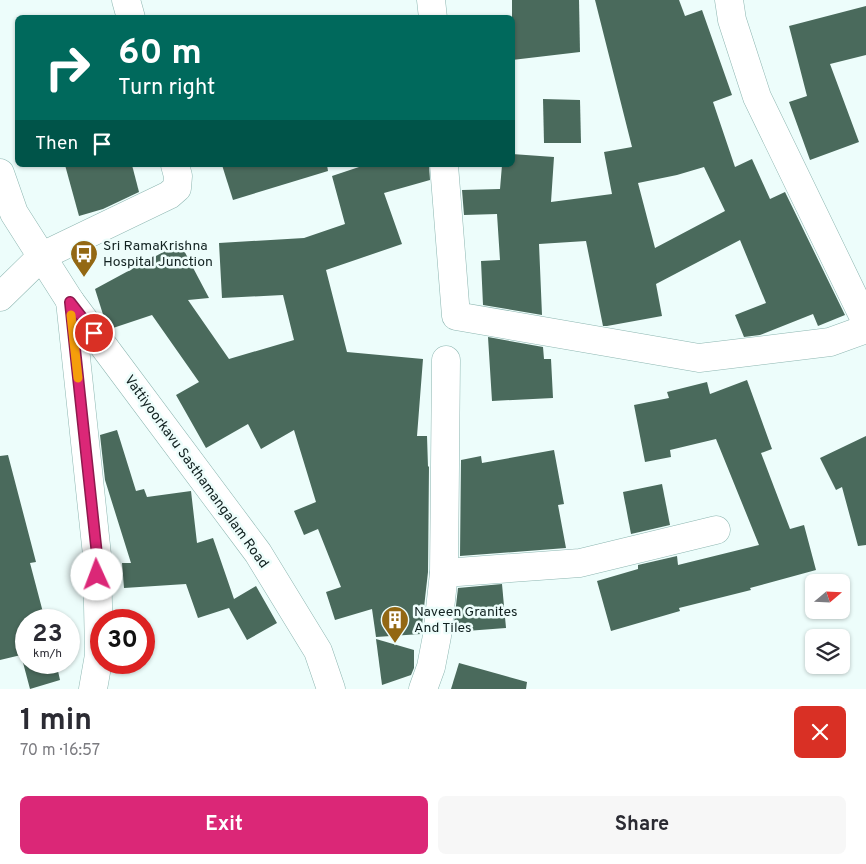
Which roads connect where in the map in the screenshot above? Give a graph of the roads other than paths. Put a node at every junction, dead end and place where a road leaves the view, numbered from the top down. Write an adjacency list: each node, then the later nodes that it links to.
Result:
1 (126, 0): 4 (street)
2 (431, 0): 5 (street)
3 (729, 0): 13 (street)
4 (130, 15)
5 (433, 15)
6 (175, 167): 10 (street)
7 (444, 167): 14 (street)
8 (0, 173): 9 (street, Vattiyoorkavu Sasthamangalam Road)
9 (7, 211): 10 (street, Vattiyoorkavu Sasthamangalam Road)
10 (42, 256): 11 (street); 12 (street, Vattiyoorkavu Sasthamangalam Road)
11 (0, 297)
12 (70, 302): 18 (street); 19 (street, Vattiyoorkavu Sasthamangalam Road)
13 (866, 322)
14 (866, 329)
15 (446, 360): 17 (street)
16 (716, 530): 17 (street)
17 (444, 573): 20 (street)
18 (93, 689)
19 (331, 689)
20 (423, 689)

